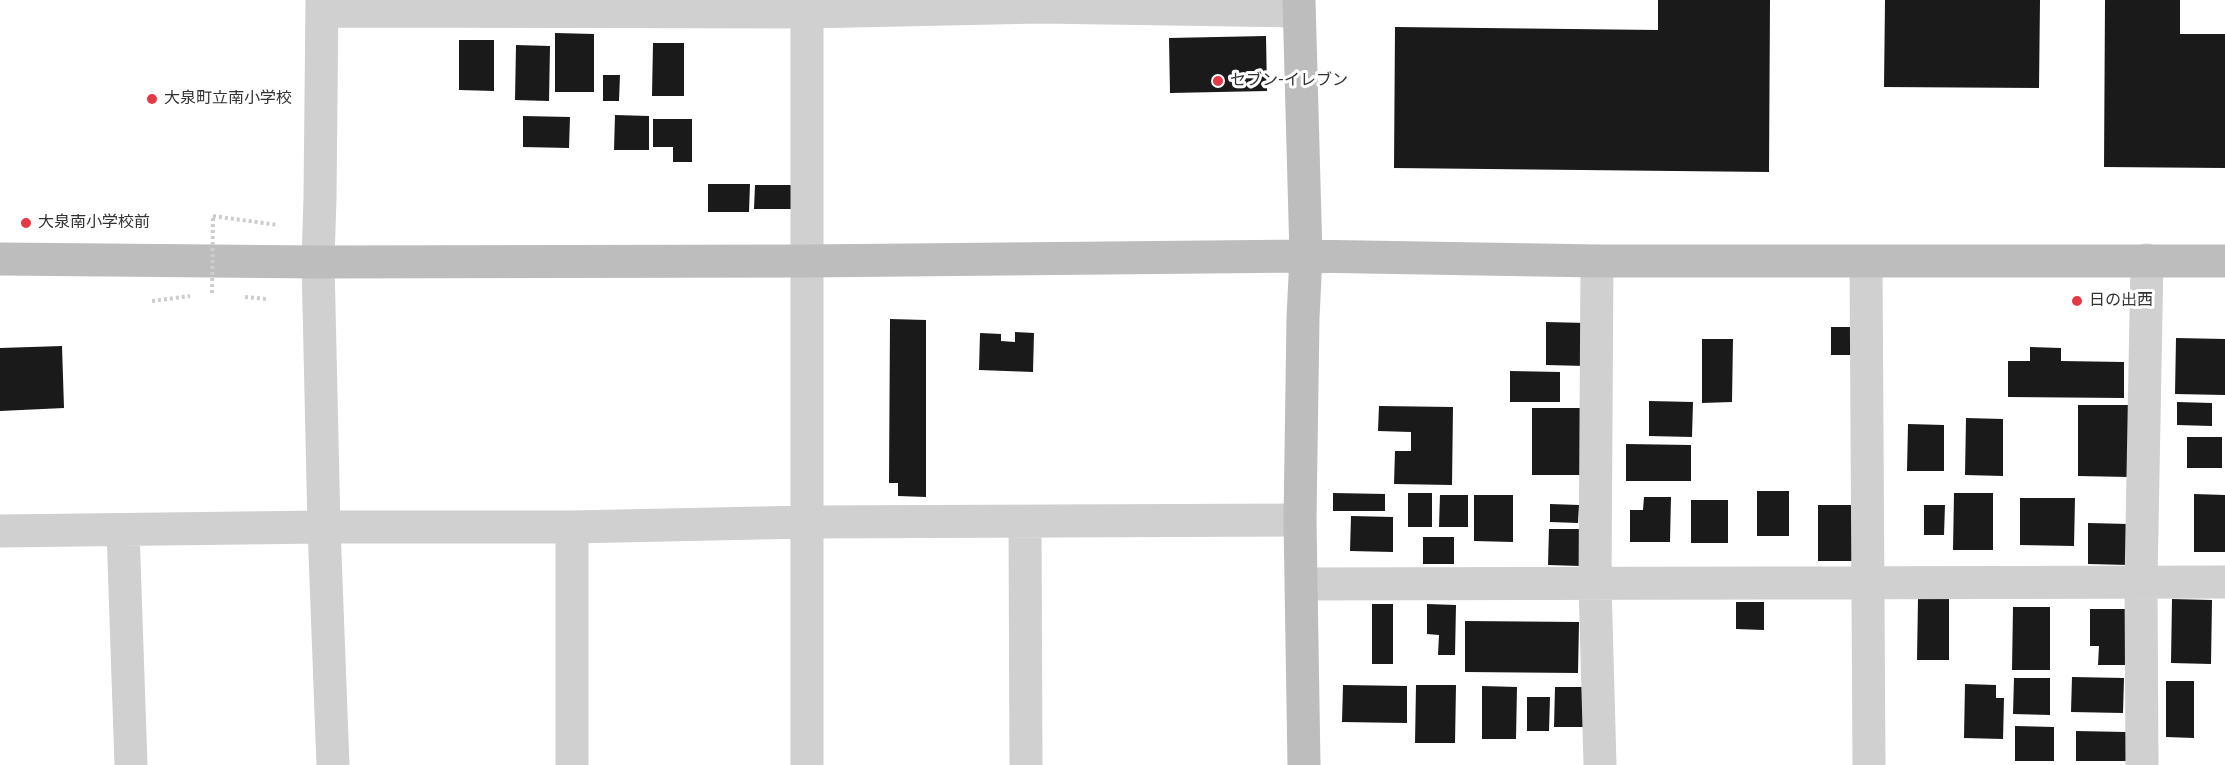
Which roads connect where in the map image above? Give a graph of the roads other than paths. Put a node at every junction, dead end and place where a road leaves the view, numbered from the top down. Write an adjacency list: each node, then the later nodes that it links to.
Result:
1 (1040, 3): 3 (street); 5 (street)
2 (568, 5): 4 (street); 5 (street)
3 (1299, 5): 6 (street)
4 (322, 6): 12 (street)
5 (807, 6): 9 (street)
6 (1306, 256): 9 (street); 10 (street); 14 (street)
7 (0, 259): 12 (street)
8 (2146, 260): 11 (street); 13 (street); 21 (street)
9 (806, 261): 12 (street); 15 (street)
10 (1597, 261): 13 (street); 23 (street)
11 (2225, 261)
12 (318, 262): 17 (street)
13 (1866, 262): 24 (street)
14 (1300, 520): 16 (street); 25 (street)
15 (807, 522): 16 (street); 18 (street); 29 (street)
16 (1025, 522): 30 (street)
17 (324, 527): 18 (street); 19 (street); 27 (street)
18 (572, 527): 28 (street)
19 (123, 530): 20 (street); 26 (street)
20 (0, 531)
21 (2141, 582): 22 (street); 24 (street); 34 (street)
22 (2225, 582)
23 (1595, 583): 24 (street); 25 (street); 32 (street)
24 (1868, 583): 33 (street)
25 (1302, 584): 31 (street)
26 (131, 765)
27 (333, 765)
28 (572, 765)
29 (807, 765)
30 (1026, 765)
31 (1304, 765)
32 (1600, 765)
33 (1869, 765)
34 (2142, 765)

